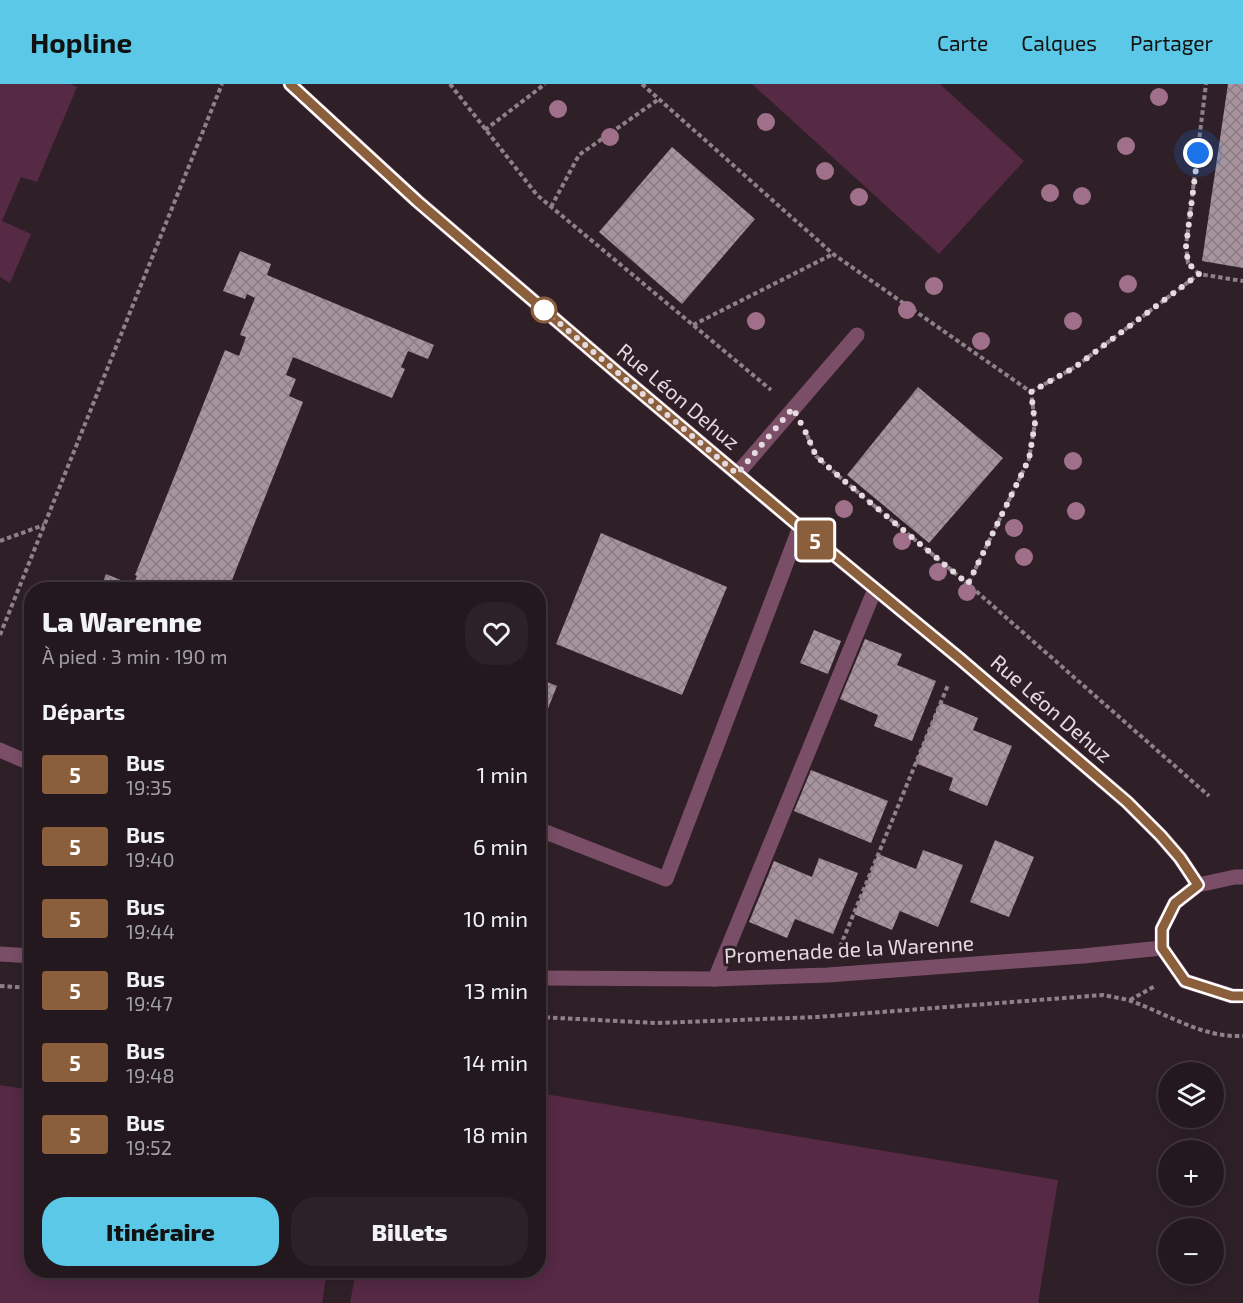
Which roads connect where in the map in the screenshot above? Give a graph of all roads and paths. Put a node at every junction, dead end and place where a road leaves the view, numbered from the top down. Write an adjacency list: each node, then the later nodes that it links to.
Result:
1 (222, 84): 18 (path)
2 (290, 84): 17 (street, Rue Léon Dehuz)
3 (450, 84): 8 (path)
4 (545, 84): 8 (path)
5 (642, 84): 7 (path)
6 (1206, 84): 11 (path)
7 (658, 99): 9 (path); 10 (path)
8 (485, 130): 9 (path)
9 (551, 207): 13 (path)
10 (833, 254): 13 (path); 15 (path)
11 (1199, 274): 12 (path); 15 (path)
12 (1243, 281)
13 (693, 325): 16 (path)
14 (856, 334): 16 (street)
15 (1031, 392): 21 (path)
16 (793, 408): 17 (street); 21 (path)
17 (737, 474): 19 (street, Rue Léon Dehuz)
18 (45, 524): 20 (path); 23 (path)
19 (800, 527): 22 (street, Rue Léon Dehuz); 28 (street)
20 (0, 541)
21 (968, 584): 27 (path)
22 (875, 589): 24 (street, Rue Léon Dehuz); 36 (street)
23 (0, 635)
24 (959, 658): 30 (street, Rue Léon Dehuz); 34 (path)
25 (0, 750): 26 (street)
26 (24, 760)
27 (1209, 796)
28 (546, 832)
29 (1243, 877): 30 (street)
30 (1198, 885): 31 (street)
31 (1162, 948): 34 (street, Promenade de la Warenne); 39 (street)
32 (0, 954): 33 (street)
33 (24, 956)
34 (828, 975): 36 (street, Promenade de la Warenne)
35 (546, 978): 36 (street, Promenade de la Warenne)
36 (715, 979)
37 (0, 986): 38 (path)
38 (24, 988)
39 (1243, 996)
40 (546, 1017): 41 (path)
41 (1243, 1036)

